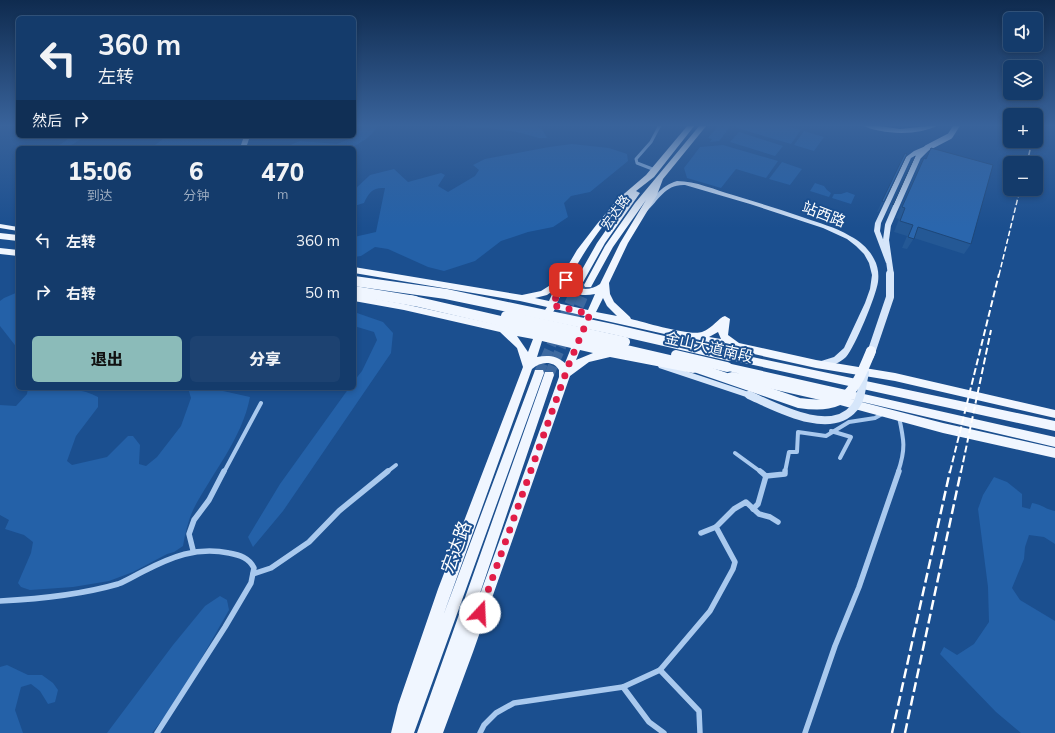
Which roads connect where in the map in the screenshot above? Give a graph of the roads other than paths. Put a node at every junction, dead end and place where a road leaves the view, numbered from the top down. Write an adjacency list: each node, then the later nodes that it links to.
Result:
1 (636, 159): 5 (street)
2 (666, 159): 5 (main road, 宏达路)
3 (670, 159): 5 (main road, 宏达路)
4 (917, 159): 33 (street, bridge)
5 (655, 174): 6 (main road); 16 (main road); 18 (main road, 宏达路); 20 (main road, 宏达路)
6 (642, 213): 19 (main road); 36 (street, 站西路)
7 (0, 226): 8 (main road)
8 (16, 229)
9 (0, 236): 10 (main road)
10 (16, 238)
11 (0, 245): 12 (main road)
12 (16, 247)
13 (0, 251): 14 (main road)
14 (16, 253)
15 (356, 270): 23 (main road)
16 (567, 276): 19 (main road); 23 (main road); 25 (main road)
17 (356, 281): 43 (main road, 金山大道南段, bridge)
18 (579, 282)
19 (604, 284): 26 (main road); 27 (main road)
20 (588, 285)
21 (356, 292): 24 (main road, 金山大道南段, bridge)
22 (356, 298): 28 (main road)
23 (520, 298): 25 (main road)
24 (410, 300): 33 (main road, bridge); 45 (main road, 金山大道南段, bridge)
25 (552, 305): 26 (main road); 29 (main road)
26 (590, 314): 27 (main road); 31 (main road)
27 (634, 323): 30 (main road)
28 (491, 326): 29 (main road); 37 (main road)
29 (539, 337): 31 (main road); 37 (main road)
30 (692, 337): 32 (main road); 32 (main road)
31 (577, 345): 34 (main road); 38 (main road)
32 (740, 348): 36 (main road)
33 (871, 351): 35 (street, bridge)
34 (619, 354): 35 (main road); 38 (main road)
35 (638, 359): 40 (main road)
36 (816, 364): 41 (main road)
37 (527, 368): 38 (main road); 61 (main road)
38 (564, 377): 64 (main road)
39 (261, 403): 55 (street)
40 (884, 413): 42 (main road); 44 (street)
41 (1055, 414)
42 (899, 417): 47 (main road); 68 (street)
43 (1055, 426)
44 (832, 431): 48 (street); 50 (street)
45 (1055, 442)
46 (735, 453): 50 (street)
47 (1055, 453)
48 (840, 458)
49 (396, 466): 56 (street)
50 (766, 476): 51 (street)
51 (753, 509): 52 (street); 53 (street)
52 (778, 522)
53 (716, 527): 54 (street); 58 (street)
54 (701, 533)
55 (193, 550): 56 (street); 57 (street)
56 (253, 574): 60 (street)
57 (0, 601)
58 (660, 670): 59 (street); 67 (street)
59 (623, 687): 65 (street); 66 (street)
60 (157, 733)
61 (399, 733)
62 (406, 733): 63 (main road, 宏达路)
63 (425, 733)
64 (435, 733)
65 (480, 733)
66 (664, 733)
67 (700, 733)
68 (805, 733)

